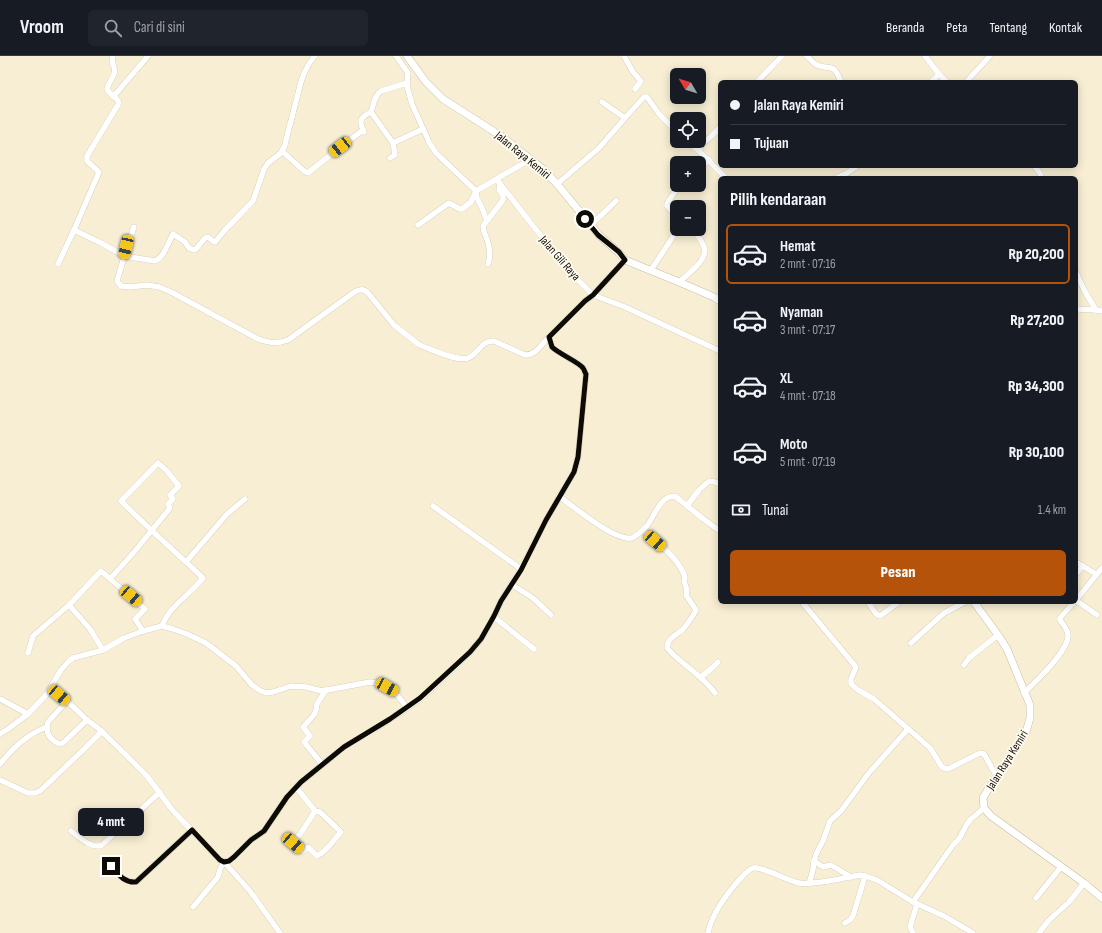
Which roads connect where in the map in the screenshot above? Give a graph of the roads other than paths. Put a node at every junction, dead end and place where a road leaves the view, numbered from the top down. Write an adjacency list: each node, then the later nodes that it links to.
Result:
1 (113, 56): 19 (street)
2 (148, 56): 19 (street)
3 (315, 56): 29 (street)
4 (396, 56): 17 (street)
5 (407, 56): 31 (street, Jalan Raya Kemiri)
6 (624, 56): 18 (street)
7 (782, 56): 12 (street)
8 (807, 56): 13 (street)
9 (925, 56): 11 (street)
10 (990, 56): 16 (street)
11 (939, 74): 14 (street); 15 (street)
12 (759, 80)
13 (840, 80)
14 (933, 80)
15 (945, 80)
16 (968, 80)
17 (407, 83): 21 (street); 24 (street)
18 (635, 89)
19 (113, 97): 47 (street)
20 (602, 102): 22 (street)
21 (371, 112): 26 (street); 29 (street)
22 (625, 118): 23 (street); 38 (street)
23 (670, 125)
24 (423, 129): 26 (street); 39 (street)
25 (718, 129): 28 (street)
26 (394, 143): 30 (street)
27 (696, 148): 28 (street)
28 (698, 150): 32 (street)
29 (282, 151): 50 (street)
30 (390, 158)
31 (531, 159): 37 (street); 38 (street, Jalan Raya Kemiri)
32 (709, 159): 33 (street); 35 (street)
33 (706, 162)
34 (853, 168): 36 (street)
35 (724, 176)
36 (844, 176)
37 (498, 181): 39 (street); 43 (street); 57 (street, Jalan Gili Raya)
38 (557, 184): 45 (street, Jalan Raya Kemiri)
39 (476, 191): 43 (street); 44 (street)
40 (675, 192): 42 (street)
41 (616, 201): 45 (street)
42 (670, 209)
43 (487, 221): 53 (street)
44 (418, 225)
45 (590, 226): 51 (street, Jalan Raya Kemiri)
46 (134, 228): 50 (street)
47 (74, 230): 50 (street); 52 (street)
48 (673, 236): 54 (street)
49 (697, 236): 56 (street)
50 (124, 256): 61 (street)
51 (625, 260): 54 (street, Jalan Raya Kemiri); 57 (street)
52 (58, 264)
53 (488, 264)
54 (651, 270): 56 (street, Jalan Raya Kemiri)
55 (1078, 276): 60 (street)
56 (679, 282): 58 (street, Jalan Raya Kemiri)
57 (593, 295): 61 (street); 62 (street, Jalan Gili Raya)
58 (718, 300)
59 (1078, 309): 60 (street)
60 (1099, 311)
61 (549, 337): 64 (street)
62 (718, 350)
63 (718, 484): 67 (street)
64 (559, 496): 69 (street); 75 (street)
65 (245, 499): 71 (street)
66 (433, 506): 75 (street)
67 (687, 506): 69 (street); 70 (street)
68 (152, 530): 68 (street); 71 (street); 78 (street)
69 (643, 530): 101 (street)
70 (718, 530)
71 (186, 562): 92 (street)
72 (1078, 563): 73 (street)
73 (1083, 566): 76 (street); 77 (street)
74 (1102, 568): 77 (street)
75 (521, 570): 79 (street)
76 (1078, 572)
77 (1096, 574): 80 (street)
78 (110, 579): 88 (street); 93 (street)
79 (511, 584): 89 (street); 91 (street)
80 (1078, 597)
81 (1078, 602): 90 (street)
82 (804, 604): 112 (street)
83 (869, 604): 84 (street)
84 (896, 604)
85 (961, 604): 95 (street)
86 (975, 604): 94 (street, Jalan Raya Kemiri)
87 (1072, 604): 105 (street)
88 (68, 605): 97 (street); 98 (street)
89 (551, 615)
90 (1097, 615)
91 (494, 616): 96 (street); 108 (street)
92 (162, 626): 93 (street); 103 (street)
93 (143, 631): 97 (street)
94 (998, 635): 100 (street); 105 (street, Jalan Raya Kemiri)
95 (911, 643)
96 (534, 649)
97 (102, 650): 102 (street)
98 (28, 653)
99 (718, 662): 101 (street)
100 (964, 665)
101 (701, 677): 104 (street)
102 (51, 688): 107 (street); 109 (street)
103 (326, 690): 108 (street); 116 (street)
104 (716, 693)
105 (1024, 693): 117 (street, Jalan Raya Kemiri)
106 (0, 699): 109 (street)
107 (67, 701): 110 (street); 111 (street)
108 (407, 708): 116 (street)
109 (28, 714): 114 (street)
110 (87, 720): 111 (street); 113 (street)
111 (47, 727): 115 (street)
112 (908, 729): 117 (street); 126 (street)
113 (102, 731): 118 (street); 120 (street)
114 (0, 734)
115 (0, 764)
116 (322, 764): 119 (street)
117 (997, 777): 121 (street, Jalan Raya Kemiri)
118 (0, 780)
119 (296, 787): 122 (street); 127 (street)
120 (160, 792): 123 (street); 124 (street)
121 (984, 808): 128 (street); 135 (street)
122 (315, 811): 122 (street)
123 (192, 830): 125 (street); 127 (street)
124 (71, 831)
125 (104, 858)
126 (814, 861): 130 (street); 131 (street)
127 (224, 862): 136 (street); 139 (street)
128 (1061, 867): 132 (street); 133 (street)
129 (865, 876): 130 (street); 135 (street); 137 (street)
130 (851, 877): 131 (street)
131 (809, 883): 140 (street)
132 (1084, 883): 134 (street); 142 (street)
133 (1036, 898)
134 (1102, 898)
135 (915, 903): 138 (street); 141 (street)
136 (193, 907)
137 (845, 923)
138 (971, 932)
139 (280, 933)
140 (708, 933)
141 (913, 933)
142 (1039, 933)

